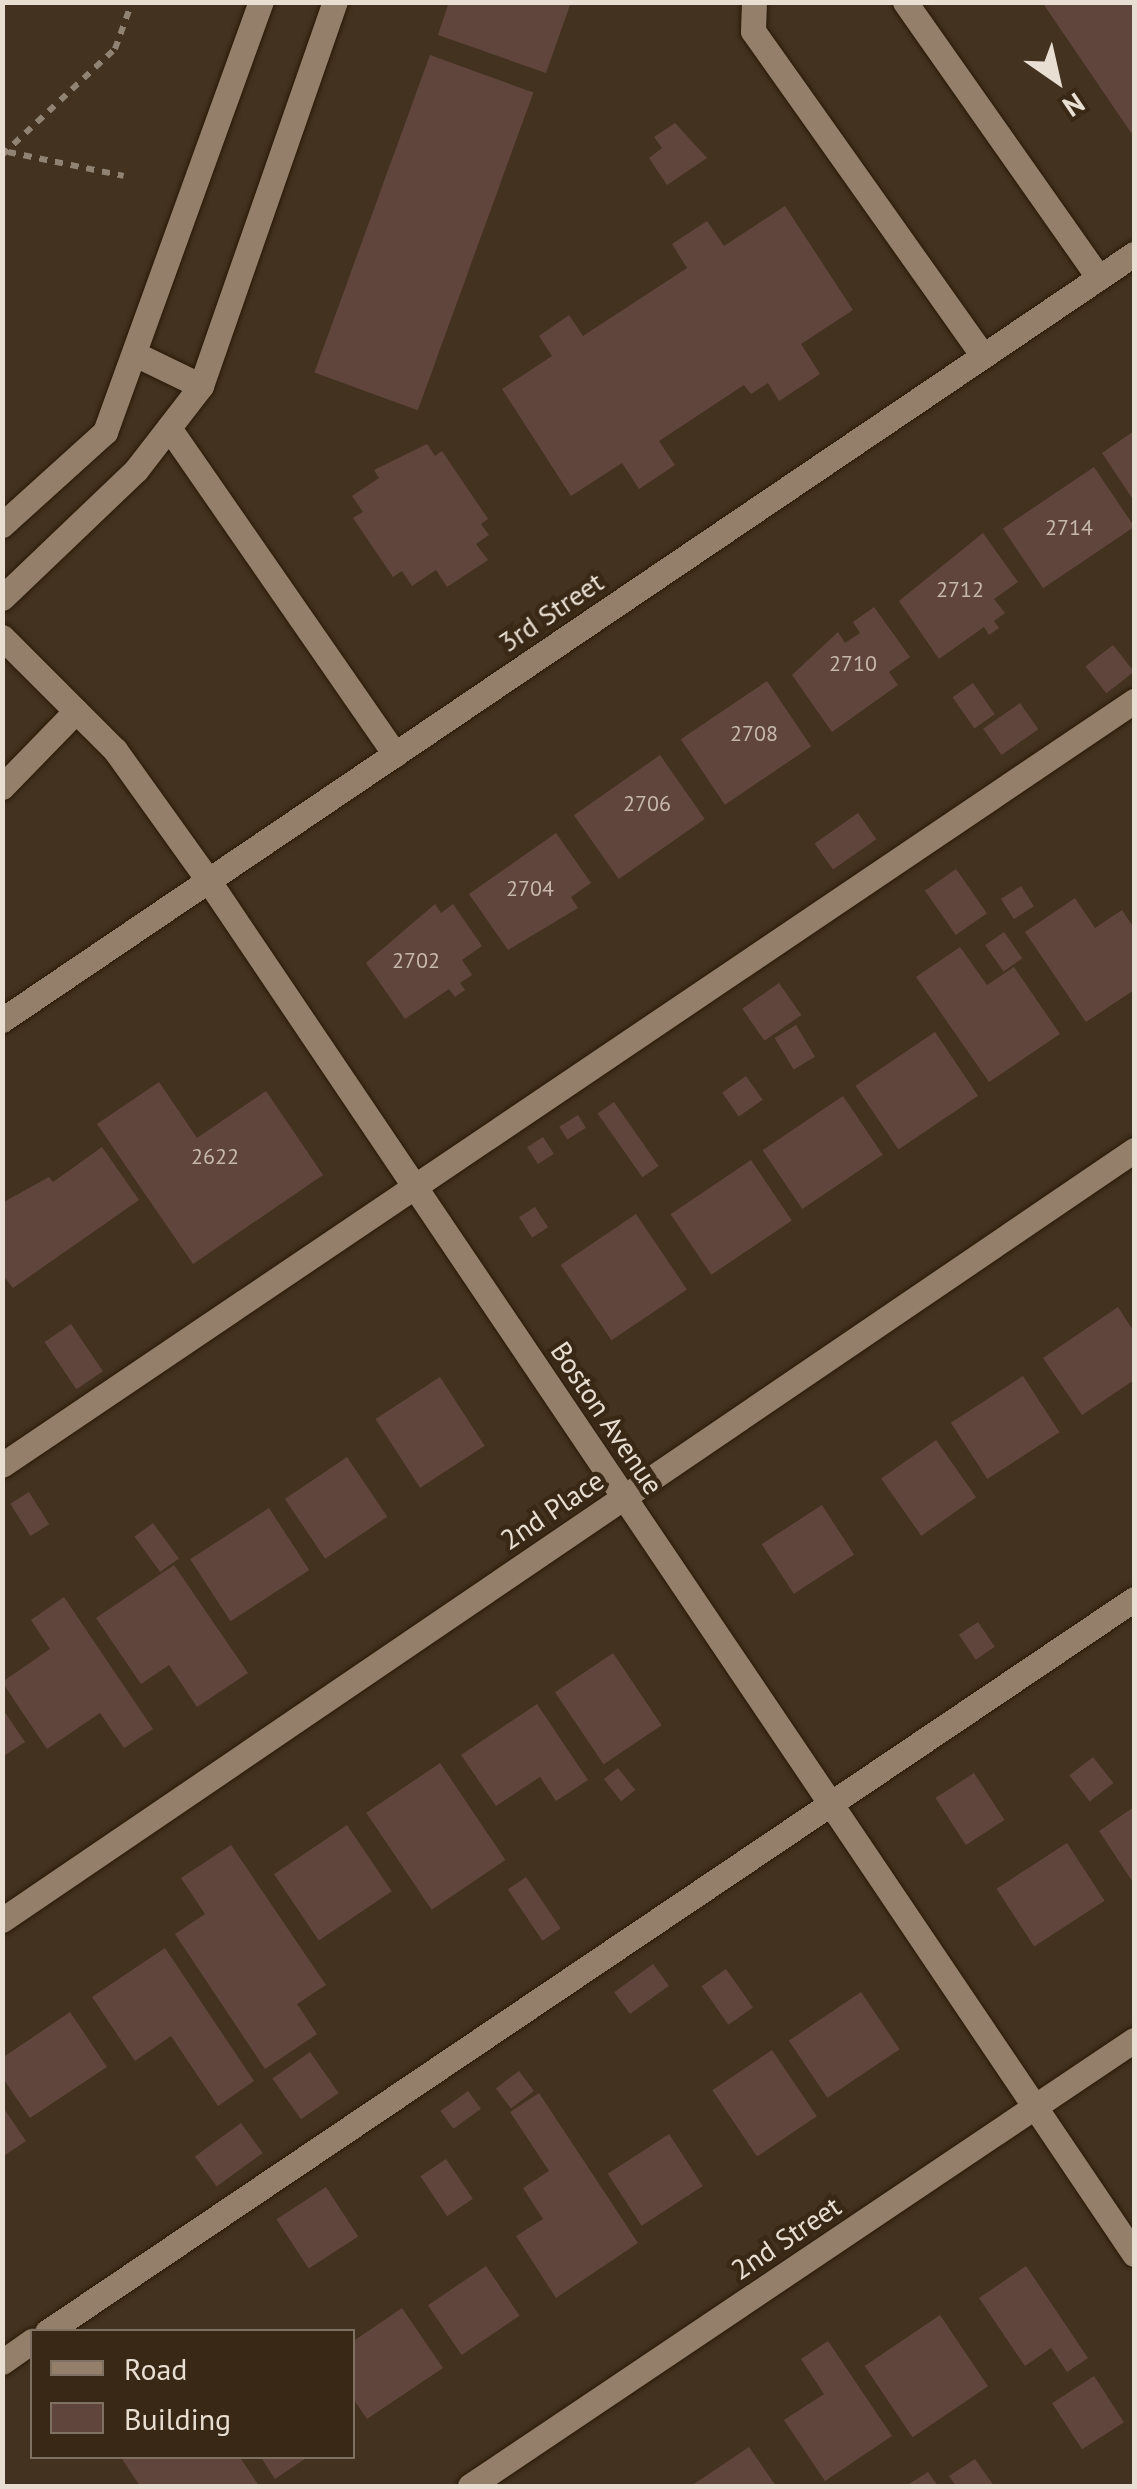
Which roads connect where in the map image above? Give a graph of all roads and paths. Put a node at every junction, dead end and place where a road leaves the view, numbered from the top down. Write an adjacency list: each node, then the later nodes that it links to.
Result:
1 (132, 2): 6 (path)
2 (261, 2): 10 (street)
3 (336, 2): 12 (street)
4 (754, 2): 11 (street)
5 (905, 2): 9 (street)
6 (4, 153): 7 (path)
7 (124, 176)
8 (1134, 254): 9 (street, 3rd Street)
9 (1098, 278): 11 (street, 3rd Street)
10 (135, 354): 12 (street); 14 (street)
11 (983, 356): 19 (street, 3rd Street)
12 (201, 386): 13 (street)
13 (168, 428): 15 (street); 19 (street)
14 (2, 525)
15 (2, 598)
16 (2, 637): 18 (street, Boston Avenue)
17 (1134, 701): 24 (street)
18 (76, 711): 20 (street); 21 (street, Boston Avenue)
19 (394, 754): 21 (street, 3rd Street)
20 (2, 787)
21 (208, 880): 22 (street, 3rd Street); 24 (street, Boston Avenue)
22 (2, 1020)
23 (1134, 1150): 26 (street, 2nd Place)
24 (415, 1187): 25 (street); 26 (street, Boston Avenue)
25 (2, 1466)
26 (624, 1497): 28 (street, Boston Avenue); 29 (street, 2nd Place)
27 (1134, 1599): 28 (street)
28 (832, 1804): 31 (street, Boston Avenue); 33 (street)
29 (2, 1920)
30 (1134, 2040): 31 (street, 2nd Street)
31 (1036, 2106): 32 (street, Boston Avenue); 36 (street, 2nd Street)
32 (1134, 2254)
33 (51, 2329)
34 (30, 2342): 35 (street)
35 (2, 2362)
36 (470, 2486)

